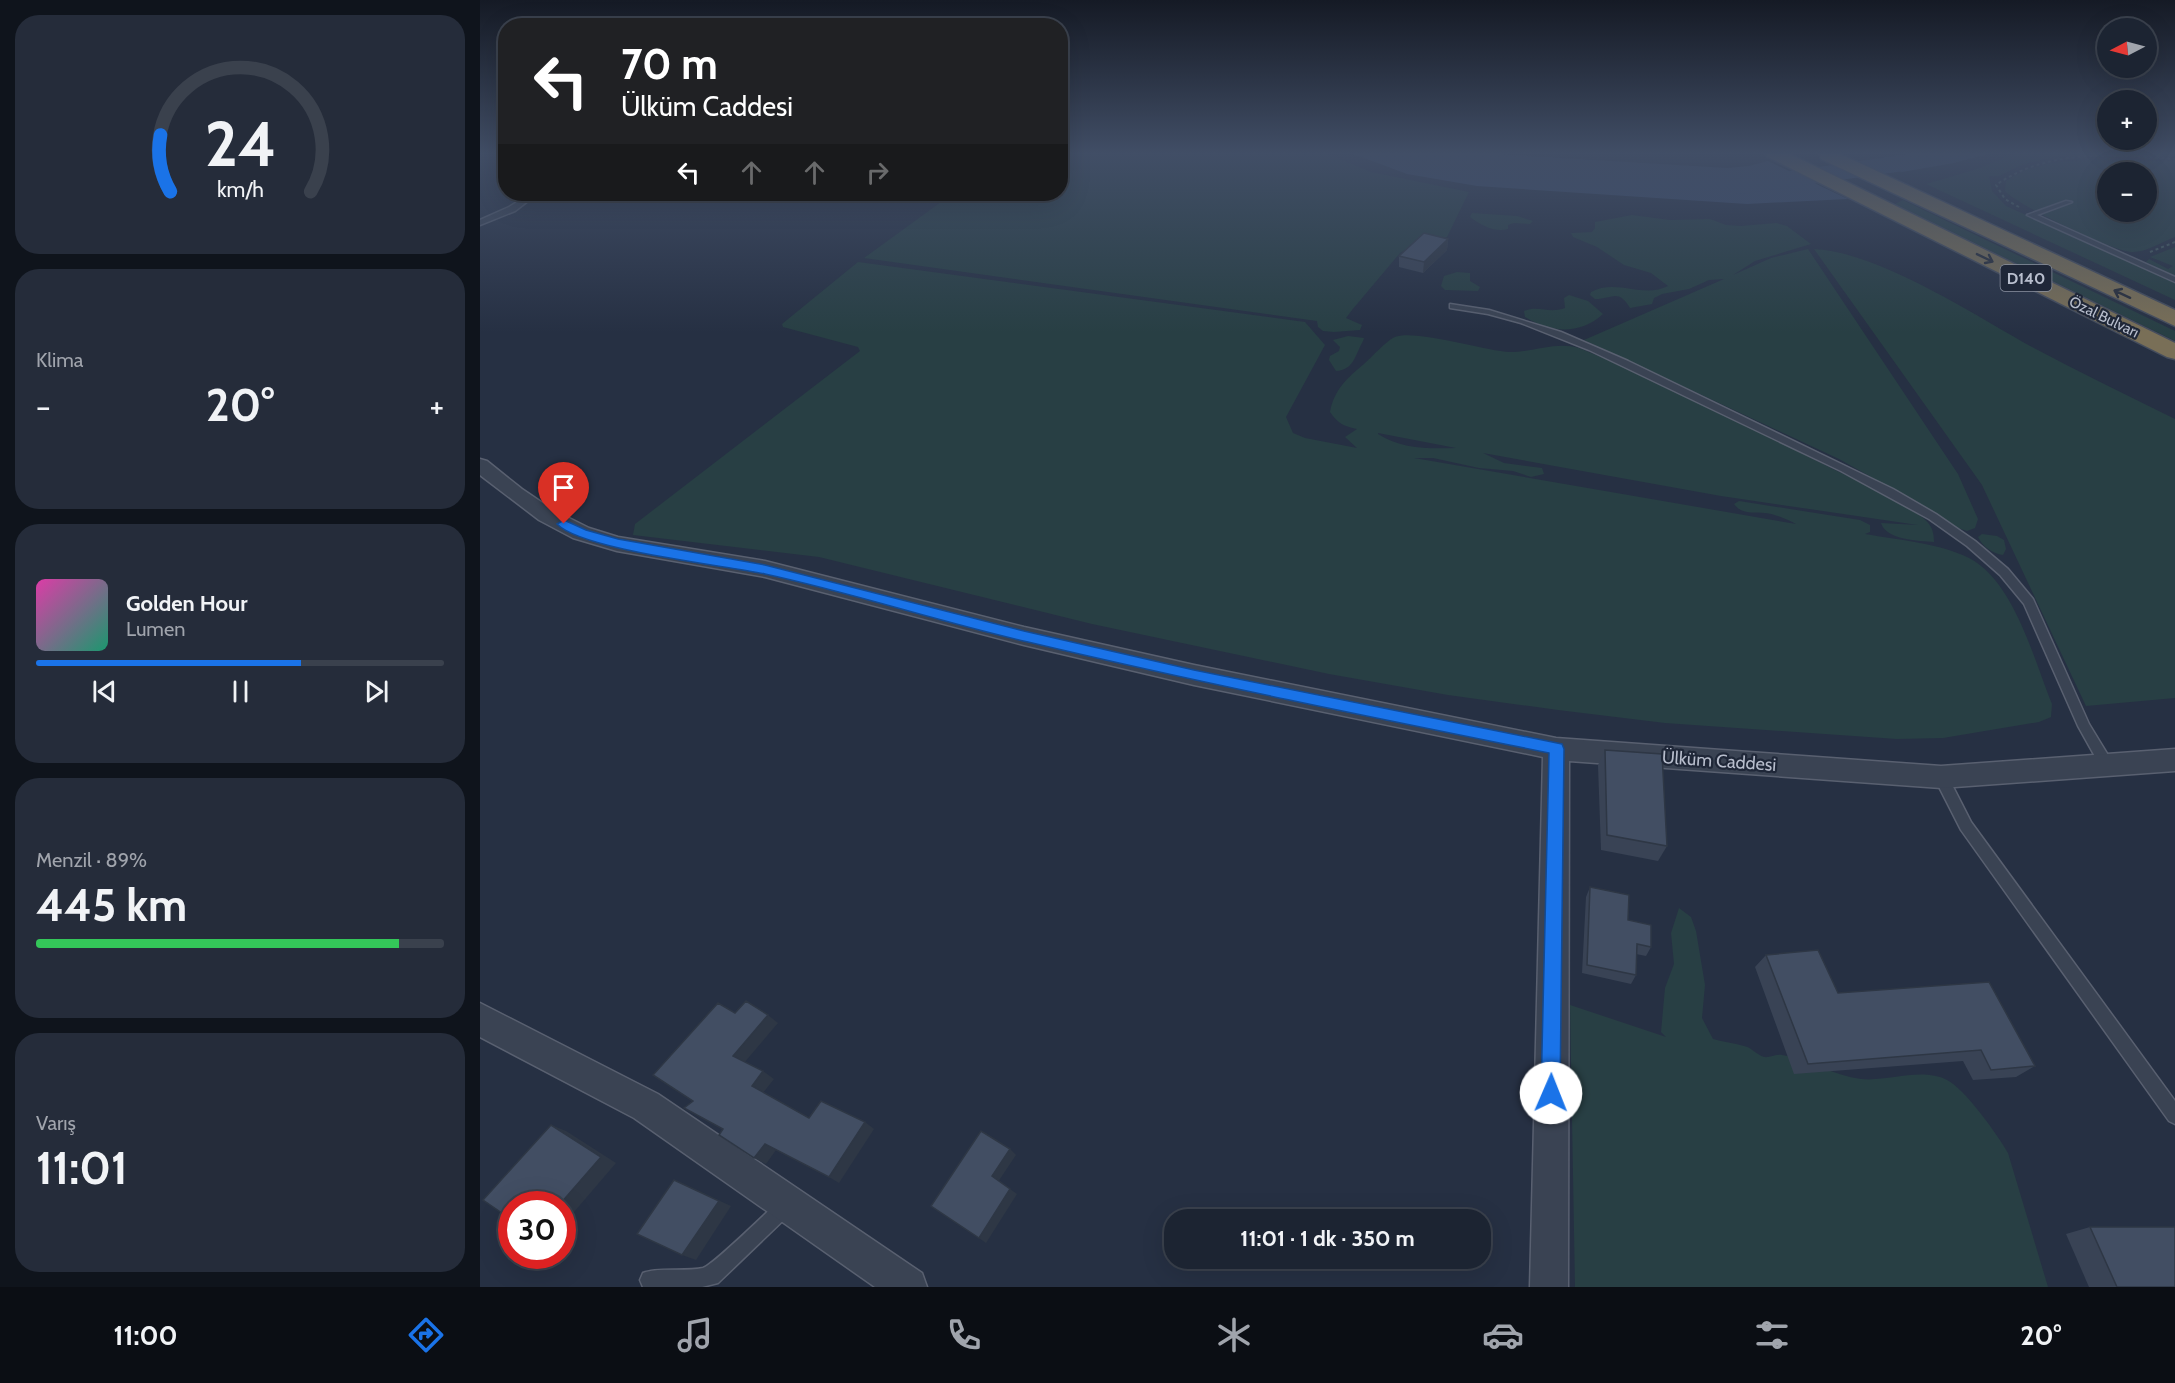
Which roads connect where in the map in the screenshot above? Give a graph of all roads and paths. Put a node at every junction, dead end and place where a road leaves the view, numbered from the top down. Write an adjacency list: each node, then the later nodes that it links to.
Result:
1 (503, 213): 7 (lane)
2 (1894, 213): 11 (highway, Özal Bulvarı / D140, one-way to 11)
3 (1951, 213): 10 (highway, Özal Bulvarı / D140, one-way to 3)
4 (2028, 213): 6 (path)
5 (2037, 213): 6 (lane)
6 (2031, 215): 8 (lane)
7 (480, 223)
8 (2175, 280)
9 (1453, 306): 15 (lane)
10 (2175, 319)
11 (2175, 352)
12 (480, 465): 13 (street, Ülküm Caddesi)
13 (1556, 749): 16 (street, Ülküm Caddesi); 22 (street)
14 (2175, 760): 15 (street, Ülküm Caddesi)
15 (2107, 765): 16 (street, Ülküm Caddesi)
16 (1941, 777): 18 (lane)
17 (480, 1019): 19 (street)
18 (2175, 1115)
19 (788, 1204): 20 (lane); 21 (street)
20 (650, 1280)
21 (891, 1282)
22 (1549, 1287)

